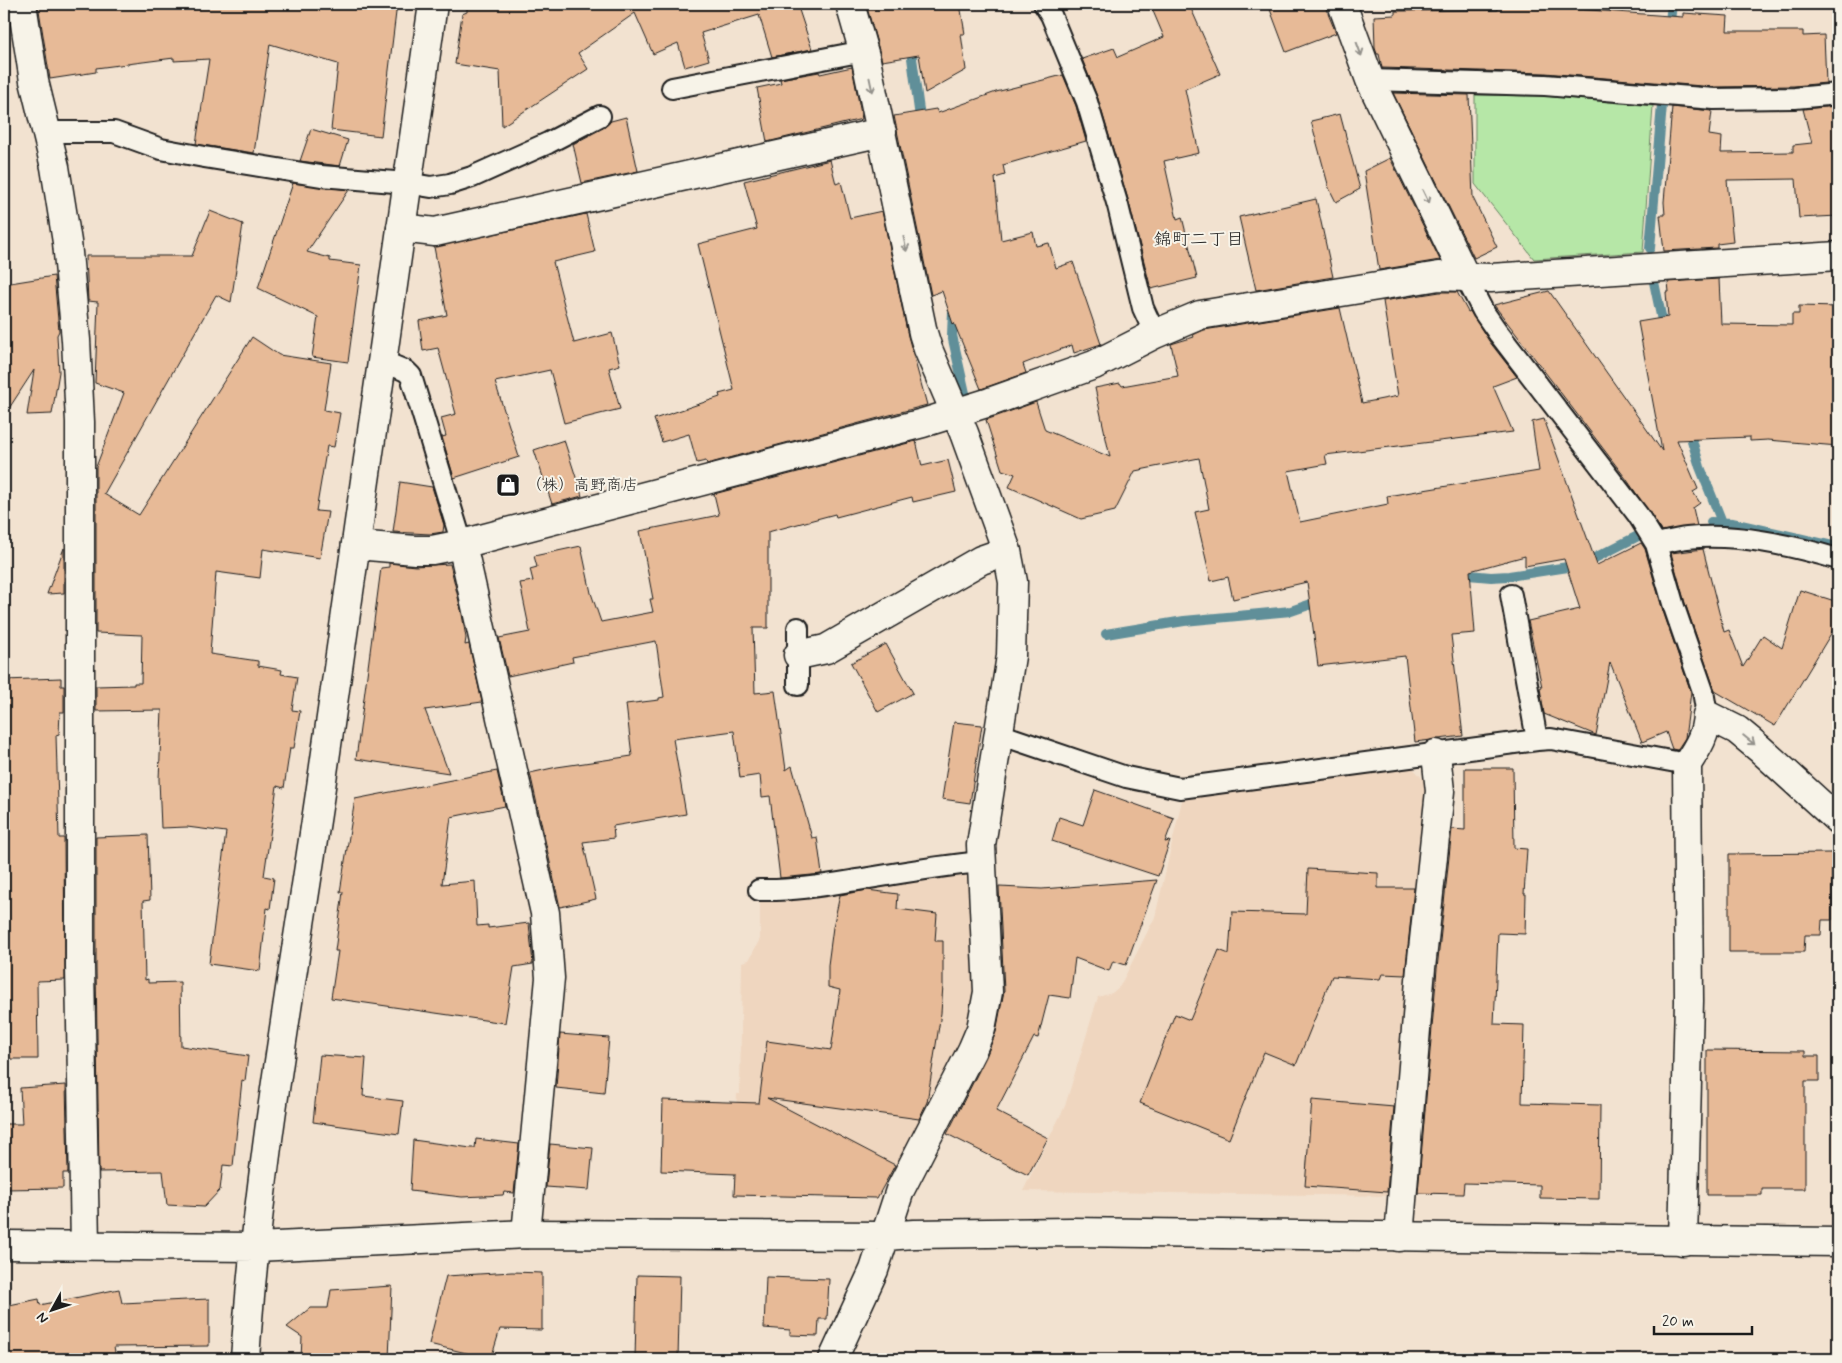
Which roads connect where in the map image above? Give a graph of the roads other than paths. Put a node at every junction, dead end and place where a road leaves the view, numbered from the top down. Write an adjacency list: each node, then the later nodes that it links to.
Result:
1 (22, 4): 11 (street)
2 (433, 4): 13 (street)
3 (850, 4): 6 (street)
4 (1044, 4): 17 (lane)
5 (1342, 4): 7 (street, one-way to 7)
6 (864, 51): 8 (lane); 12 (street, one-way to 12)
7 (1370, 80): 9 (lane); 16 (street, one-way to 16)
8 (672, 88)
9 (1838, 94)
10 (600, 116): 13 (lane)
11 (47, 132): 13 (lane); 43 (street)
12 (882, 132): 14 (street); 19 (street, one-way to 19)
13 (407, 183): 14 (street)
14 (401, 228): 18 (street)
15 (1838, 256): 16 (street)
16 (1465, 276): 17 (street); 21 (lane)
17 (1155, 334): 19 (street)
18 (382, 361): 20 (lane); 22 (street)
19 (955, 412): 20 (street); 23 (street)
20 (462, 544): 22 (street); 37 (street)
21 (1656, 544): 24 (lane); 29 (lane)
22 (356, 545): 44 (street)
23 (1006, 551): 27 (street); 30 (street)
24 (1838, 559)
25 (1511, 595): 31 (lane)
26 (798, 628): 27 (lane)
27 (798, 655): 28 (lane)
28 (798, 685)
29 (1707, 715): 33 (street); 34 (street, one-way to 34)
30 (999, 734): 32 (lane); 35 (street)
31 (1537, 740): 32 (lane); 33 (lane)
32 (1436, 754): 39 (street)
33 (1687, 764): 40 (street)
34 (1838, 820)
35 (981, 862): 36 (lane); 38 (street)
36 (759, 890)
37 (526, 1234): 38 (street); 44 (street)
38 (885, 1236): 39 (street); 46 (street)
39 (1399, 1237): 40 (street)
40 (1683, 1241): 41 (street)
41 (1838, 1242)
42 (4, 1245): 43 (street)
43 (85, 1246): 44 (street)
44 (256, 1247): 45 (street)
45 (245, 1359)
46 (833, 1359)

